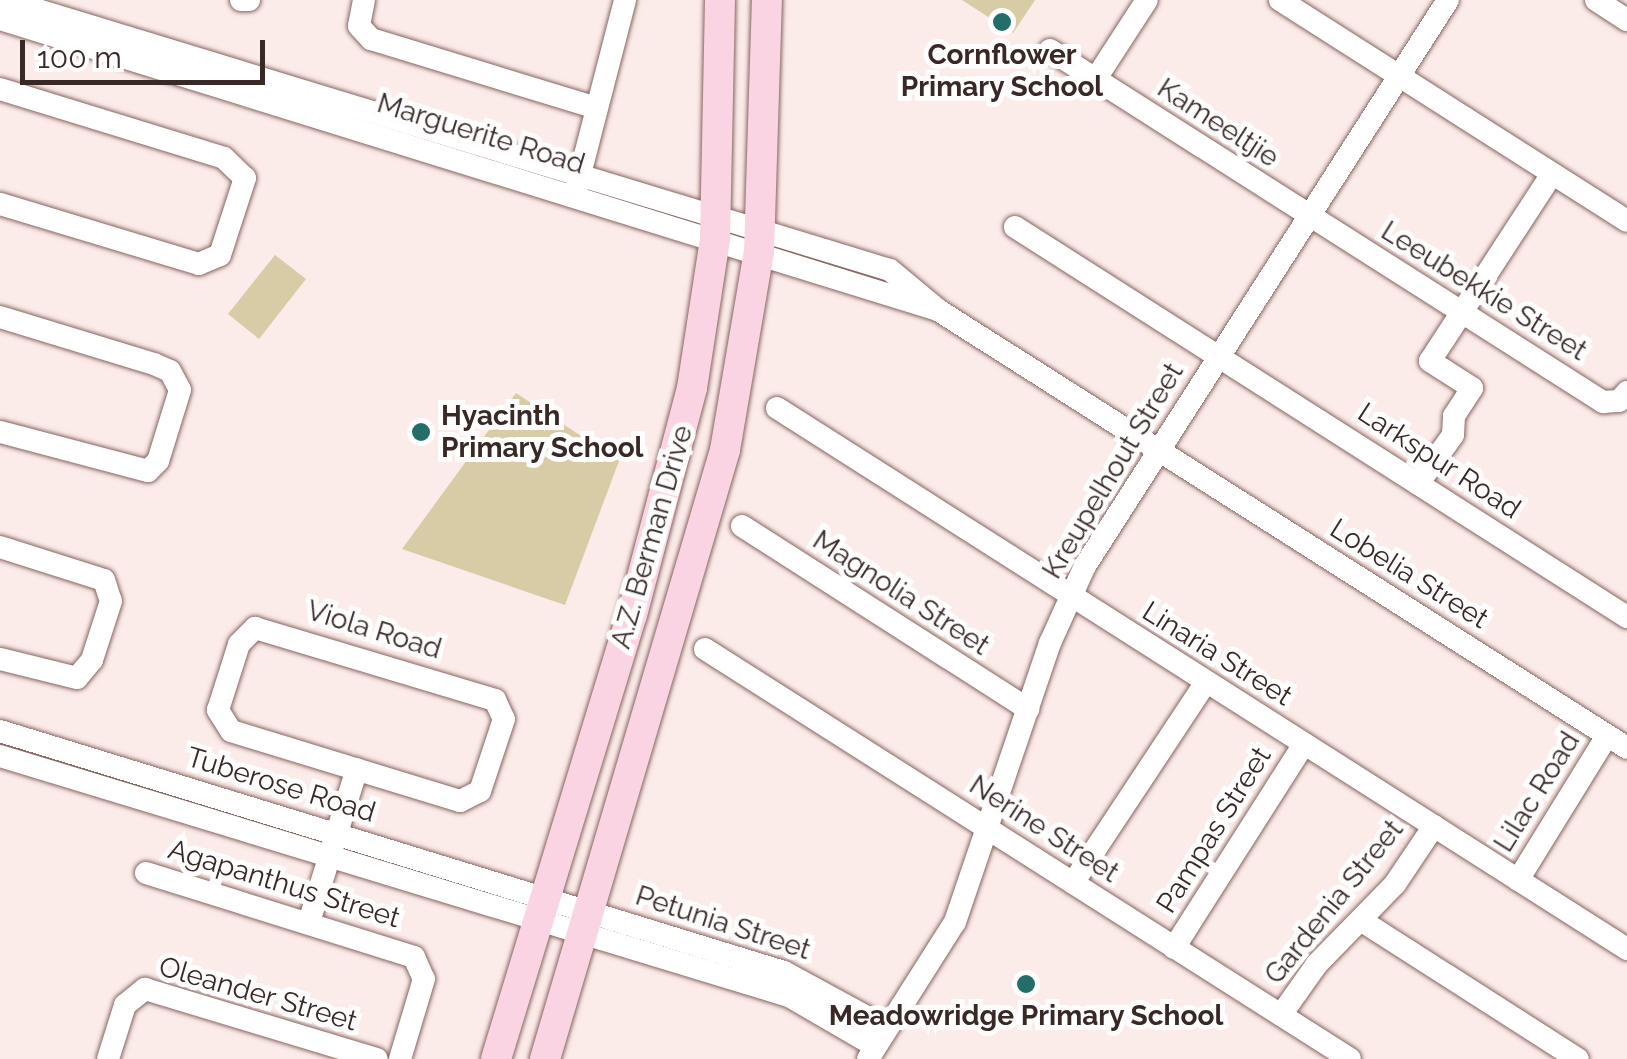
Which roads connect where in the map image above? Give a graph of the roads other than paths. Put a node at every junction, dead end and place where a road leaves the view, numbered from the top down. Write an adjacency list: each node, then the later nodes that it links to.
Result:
1 (241, 0): 2 (street)
2 (249, 0)
3 (364, 0): 17 (street)
4 (623, 0): 17 (street)
5 (720, 0): 23 (main road, A.Z. Berman Drive)
6 (767, 0): 25 (main road, A.Z. Berman Drive)
7 (1148, 0): 15 (street)
8 (1280, 0): 14 (street)
9 (1448, 0): 14 (street, Kreupelhout Street)
10 (1596, 0): 12 (street)
11 (8, 18): 19 (street, Marguerite Road)
12 (1627, 20)
13 (1050, 50): 15 (street, Kameeltjie)
14 (1399, 76): 18 (street); 21 (street, Kreupelhout Street)
15 (1096, 80): 21 (street, Kameeltjie)
16 (0, 90): 20 (street)
17 (598, 108): 19 (street)
18 (1552, 174): 22 (street); 27 (street)
19 (578, 184): 23 (street, Marguerite Road)
20 (0, 204)
21 (1309, 216): 27 (street, Leeubekkie Street); 29 (street, Kreupelhout Street)
22 (1627, 221)
23 (716, 227): 25 (street, Marguerite Road); 55 (main road, A.Z. Berman Drive)
24 (1016, 227): 29 (street, Larkspur Road)
25 (772, 244): 26 (street, Marguerite Road); 58 (main road, A.Z. Berman Drive)
26 (938, 310): 33 (street, Lobelia Street)
27 (1462, 314): 30 (street, Leeubekkie Street); 34 (street)
28 (0, 317): 32 (street)
29 (1219, 356): 33 (street, Kreupelhout Street); 34 (street, Larkspur Road)
30 (1627, 392)
31 (777, 408): 37 (street, Linaria Street)
32 (0, 432)
33 (1159, 450): 37 (street, Kreupelhout Street); 44 (street, Lobelia Street)
34 (1418, 484): 38 (street, Larkspur Road)
35 (742, 526): 42 (street, Magnolia Street)
36 (0, 547): 40 (street)
37 (1071, 596): 41 (street, Linaria Street); 42 (street, Kreupelhout Street)
38 (1627, 617)
39 (706, 649): 49 (street, Nerine Street)
40 (0, 659)
41 (1206, 682): 45 (street, Linaria Street); 54 (street)
42 (1028, 709): 49 (street, Kreupelhout Street)
43 (0, 731): 50 (street, Tuberose Road)
44 (1617, 742): 53 (street, Lilac Road)
45 (1304, 744): 48 (street, Linaria Street); 59 (street, Pampas Street)
46 (0, 756): 51 (street, Tuberose Road)
47 (357, 770): 47 (street, Viola Road); 50 (street)
48 (1434, 826): 53 (street, Linaria Street); 56 (street, Gardenia Street)
49 (988, 828): 54 (street, Nerine Street); 62 (street, Kreupelhout Street)
50 (338, 834): 51 (street); 55 (street, Tuberose Road)
51 (331, 858): 55 (street, Tuberose Road); 57 (street)
52 (146, 872): 57 (street, Agapanthus Street)
53 (1518, 880): 60 (street, Linaria Street)
54 (1074, 883): 59 (street, Nerine Street)
55 (541, 910): 58 (street, Petunia Street); 66 (main road, A.Z. Berman Drive)
56 (1362, 920): 61 (street, Gardenia Street); 69 (street)
57 (309, 922): 65 (street, Agapanthus Street)
58 (585, 923): 62 (street, Petunia Street); 67 (main road, A.Z. Berman Drive)
59 (1174, 948): 61 (street, Nerine Street)
60 (1627, 949)
61 (1281, 1015): 68 (street, Nerine Street)
62 (877, 1045)
63 (108, 1059): 64 (street, Oleander Street)
64 (377, 1059)
65 (400, 1059)
66 (496, 1059)
67 (545, 1059)
68 (1350, 1059)
69 (1578, 1059)

